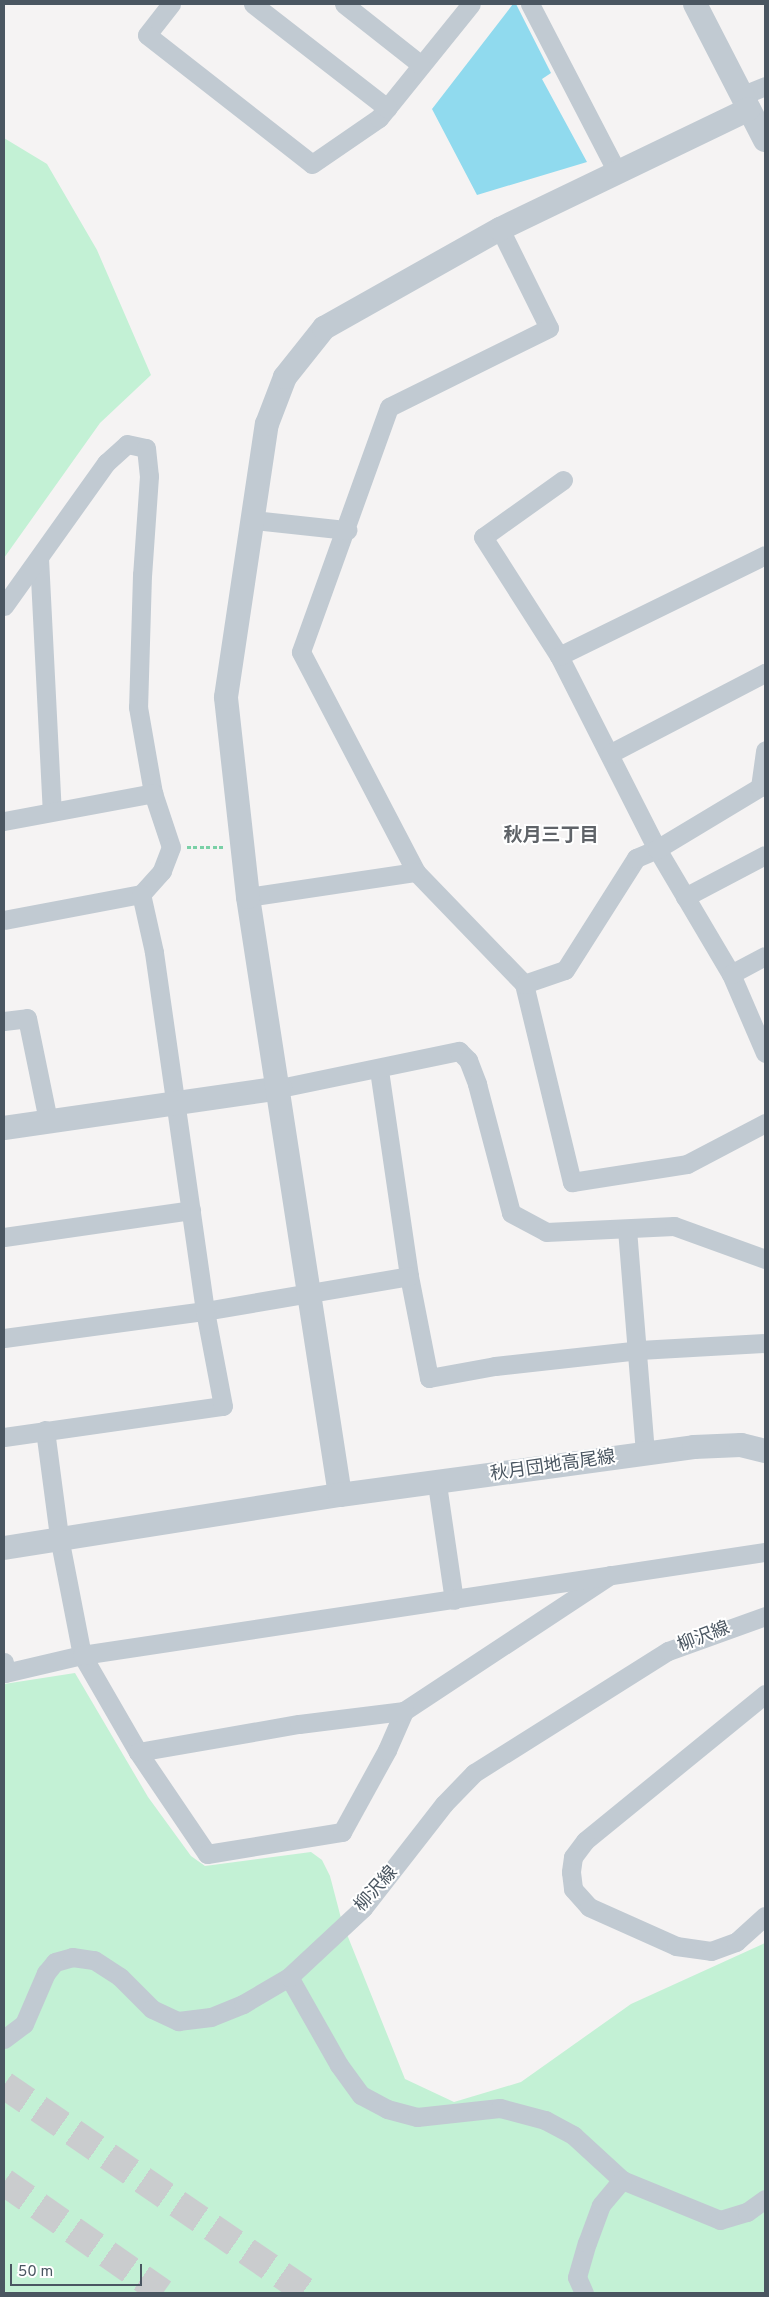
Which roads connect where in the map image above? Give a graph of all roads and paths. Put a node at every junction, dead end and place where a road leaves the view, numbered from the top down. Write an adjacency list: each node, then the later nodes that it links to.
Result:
1 (171, 4): 10 (street)
2 (253, 4): 10 (street)
3 (471, 4): 7 (street)
4 (530, 4): 12 (street)
5 (695, 4): 9 (street)
6 (349, 5): 7 (street)
7 (420, 64): 10 (street)
8 (765, 86): 9 (street)
9 (746, 102): 11 (street); 12 (street)
10 (387, 108)
11 (765, 140)
12 (617, 172): 13 (street)
13 (500, 229): 15 (street); 16 (street)
14 (563, 480): 20 (street)
15 (253, 520): 16 (street); 28 (street)
16 (347, 530): 31 (street)
17 (765, 555): 20 (street)
18 (39, 558): 19 (street); 24 (street); 25 (street)
19 (4, 606)
20 (560, 656): 23 (street)
21 (765, 673): 23 (street)
22 (765, 750): 29 (street)
23 (611, 753): 29 (street)
24 (154, 793): 25 (street); 27 (street)
25 (52, 811): 26 (street)
26 (4, 821)
27 (171, 847): 28 (path); 32 (street)
28 (242, 847): 33 (street)
29 (658, 849): 34 (street); 38 (street)
30 (765, 855): 34 (street)
31 (416, 872): 33 (street); 38 (street)
32 (141, 894): 35 (street); 43 (street)
33 (248, 897): 42 (street)
34 (685, 897): 37 (street)
35 (4, 920)
36 (765, 956): 37 (street)
37 (731, 974): 40 (street)
38 (524, 984): 45 (street)
39 (4, 1021): 44 (street)
40 (765, 1053)
41 (379, 1070): 42 (street); 48 (street); 51 (street)
42 (280, 1088): 43 (street); 52 (street)
43 (176, 1105): 44 (street); 47 (street)
44 (48, 1120): 46 (street)
45 (765, 1123)
46 (4, 1128)
47 (191, 1210): 49 (street); 53 (street)
48 (627, 1229): 50 (street); 56 (street)
49 (4, 1237)
50 (765, 1259)
51 (409, 1276): 52 (street); 56 (street)
52 (311, 1291): 53 (street); 62 (street)
53 (205, 1310): 54 (street); 57 (street)
54 (4, 1338)
55 (765, 1343): 56 (street)
56 (639, 1350): 60 (street)
57 (45, 1430): 58 (street); 63 (street)
58 (4, 1437)
59 (765, 1451): 60 (street, 秋月団地高尾線)
60 (645, 1454): 61 (street, 秋月団地高尾線)
61 (437, 1484): 62 (street, 秋月団地高尾線); 67 (street)
62 (340, 1495): 63 (street, 秋月団地高尾線)
63 (59, 1537): 64 (street, 秋月団地高尾線); 69 (street)
64 (4, 1548)
65 (765, 1552): 66 (street)
66 (610, 1575): 67 (street); 72 (street)
67 (454, 1600): 69 (street)
68 (765, 1616): 75 (street, 柳沢線)
69 (82, 1655): 70 (street); 73 (street)
70 (4, 1662)
71 (765, 1694): 74 (street)
72 (404, 1711): 73 (street); 73 (street)
73 (138, 1752)
74 (765, 1916)
75 (289, 1976): 76 (street, 柳沢線); 77 (street)
76 (4, 2039)
77 (622, 2180): 78 (street); 79 (street)
78 (765, 2199)
79 (584, 2293)

